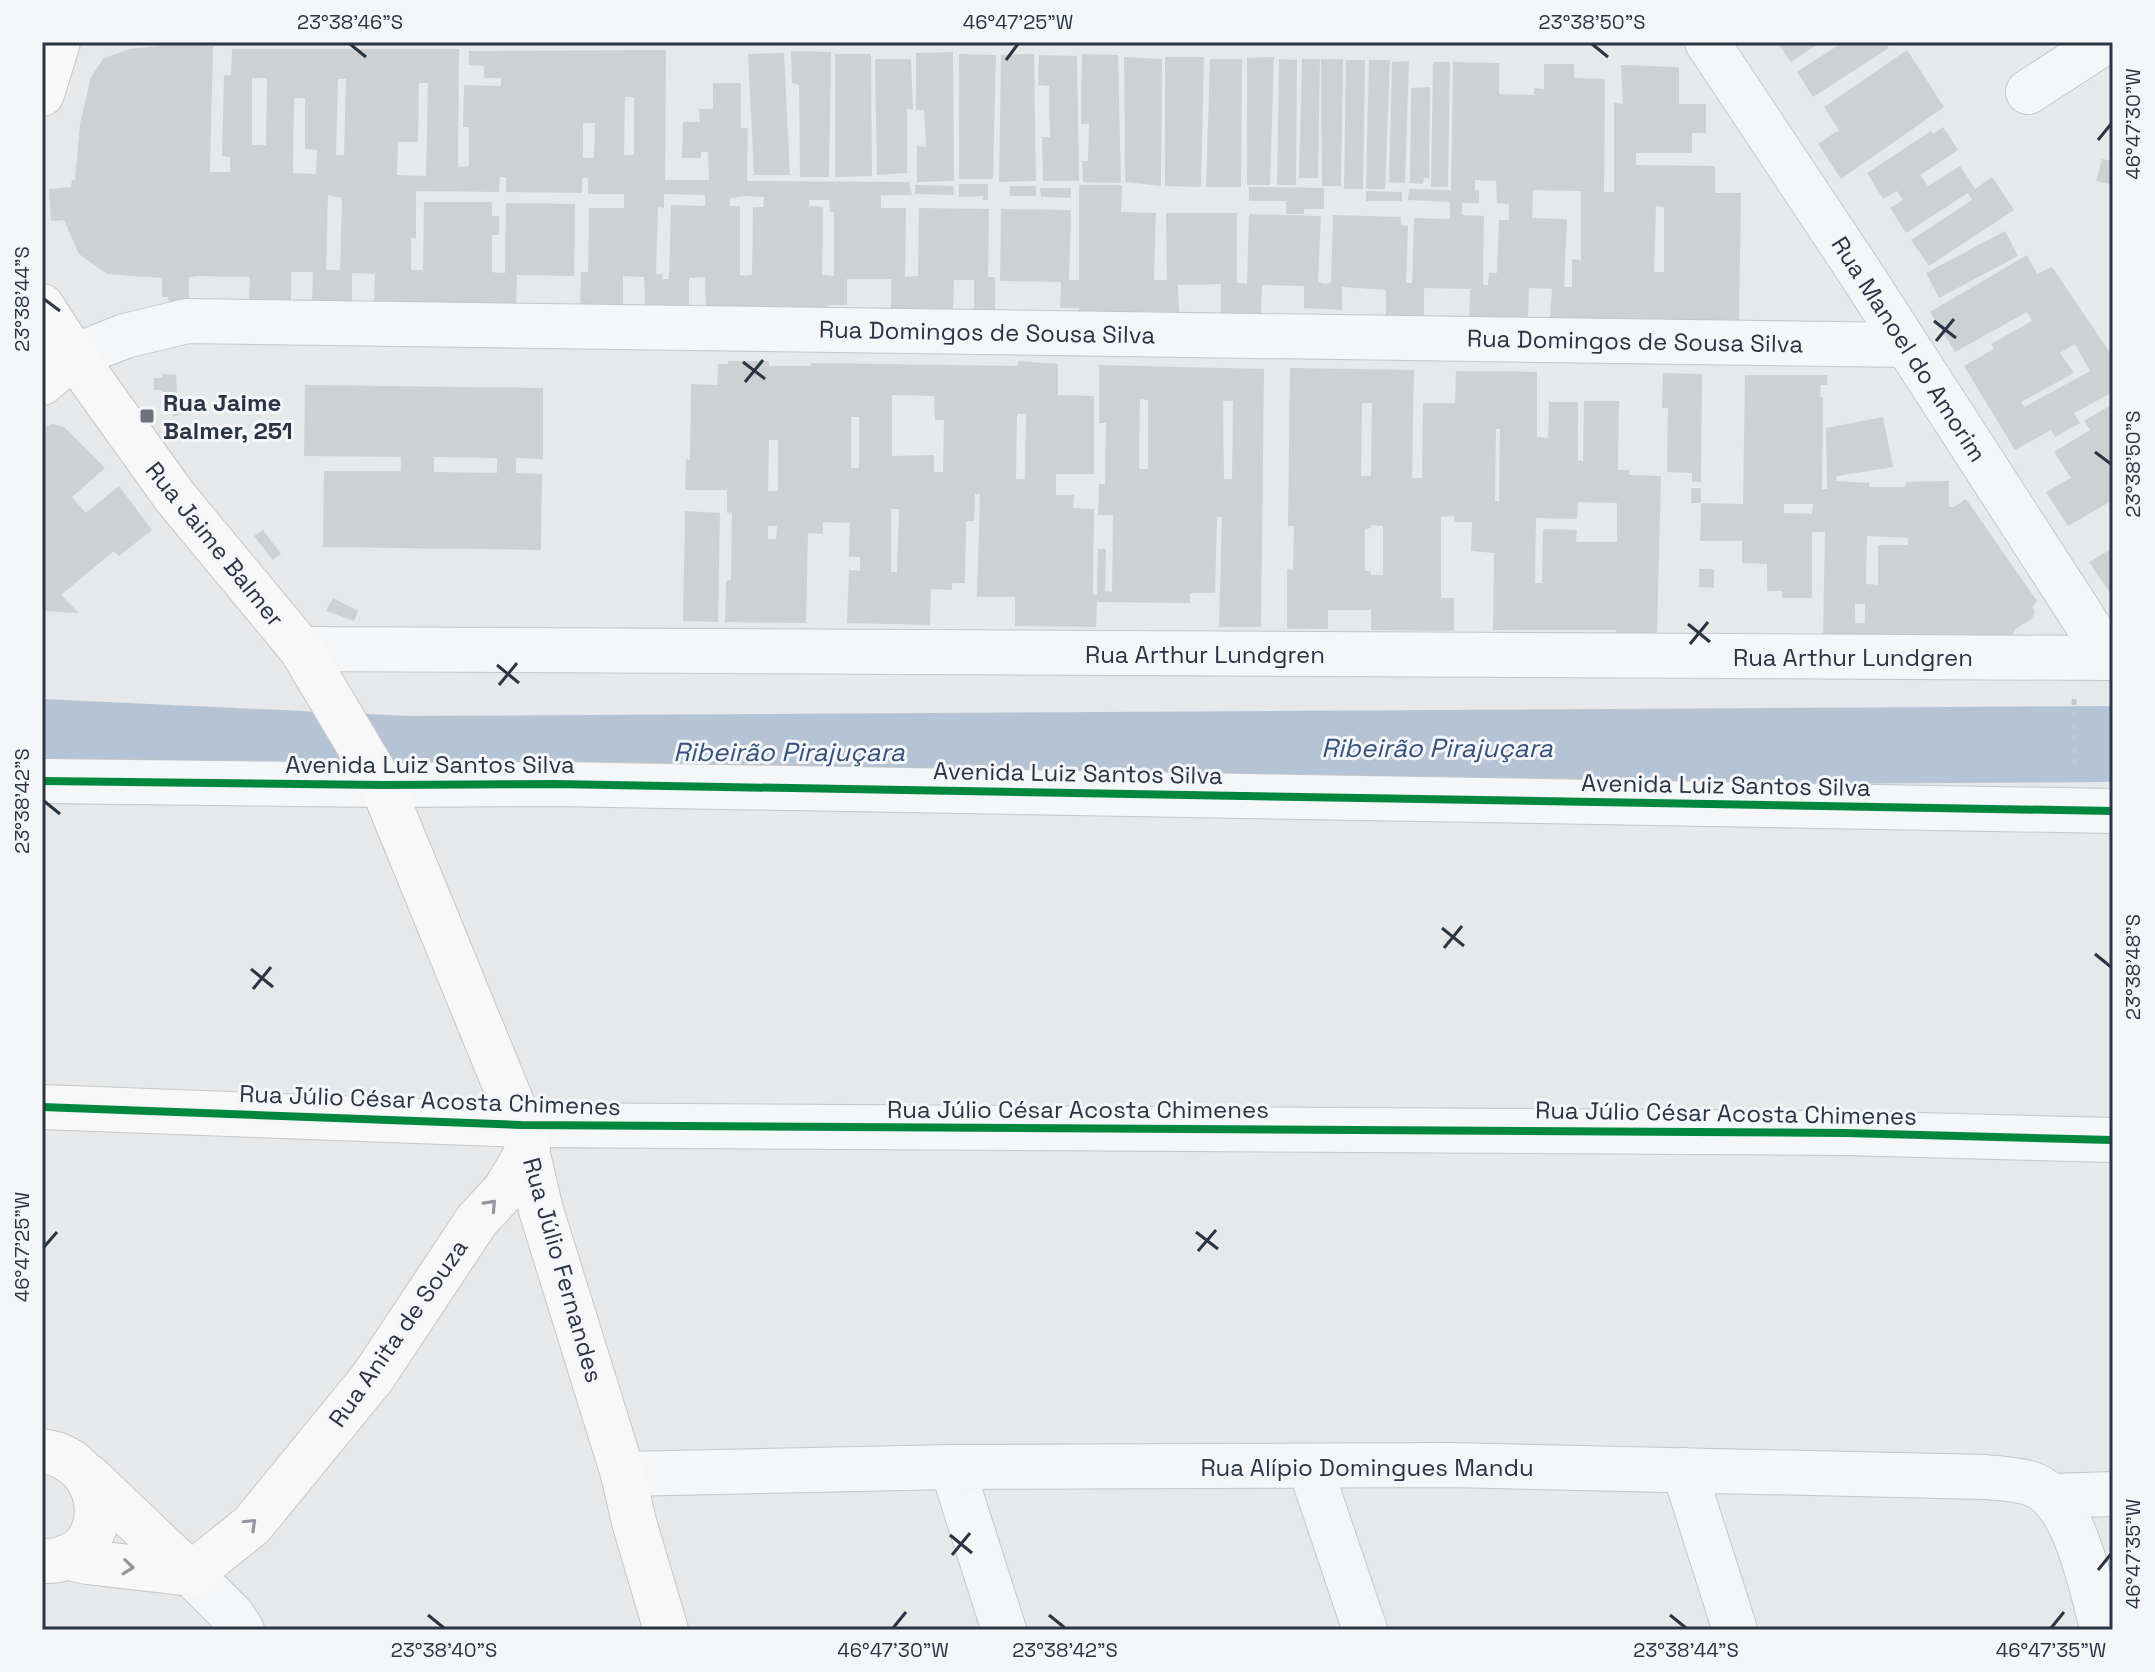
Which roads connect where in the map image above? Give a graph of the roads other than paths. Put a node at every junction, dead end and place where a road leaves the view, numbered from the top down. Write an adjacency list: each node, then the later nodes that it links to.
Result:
1 (58, 42): 5 (street)
2 (1707, 42): 7 (street, Rua Manoel do Amorim)
3 (2105, 42): 4 (street)
4 (2028, 92)
5 (42, 94)
6 (42, 306): 8 (street, Rua Jaime Balmer)
7 (1906, 345): 8 (street, Rua Domingos de Sousa Silva); 9 (street, Rua Manoel do Amorim)
8 (58, 370): 10 (street, Rua Jaime Balmer)
9 (2109, 658): 10 (street, Rua Arthur Lundgren)
10 (311, 666): 11 (street, Rua Jaime Balmer)
11 (374, 772): 12 (street, Avenida Luiz Santos Silva); 13 (street, Avenida Luiz Santos Silva); 15 (street, Rua Júlio Fernandes)
12 (42, 781)
13 (2113, 811)
14 (42, 1107): 15 (street, Rua Júlio César Acosta Chimenes)
15 (524, 1138): 16 (street, Rua Júlio César Acosta Chimenes); 21 (street, Rua Júlio Fernandes); 25 (street, Rua Anita de Souza, one-way to 15)
16 (2113, 1140)
17 (55, 1451): 24 (street); 25 (street)
18 (952, 1467): 19 (street, Rua Alípio Domingues Mandu); 21 (street, Rua Alípio Domingues Mandu); 28 (street)
19 (1310, 1467): 20 (street, Rua Alípio Domingues Mandu); 29 (street)
20 (1684, 1470): 23 (street, Rua Alípio Domingues Mandu); 30 (street)
21 (623, 1474): 27 (street, Rua Júlio Fernandes)
22 (2113, 1494): 23 (street)
23 (2052, 1496): 31 (street)
24 (54, 1559): 25 (street, one-way to 25)
25 (191, 1574): 26 (street)
26 (242, 1630)
27 (666, 1630)
28 (1004, 1630)
29 (1365, 1630)
30 (1735, 1630)
31 (2103, 1630)

